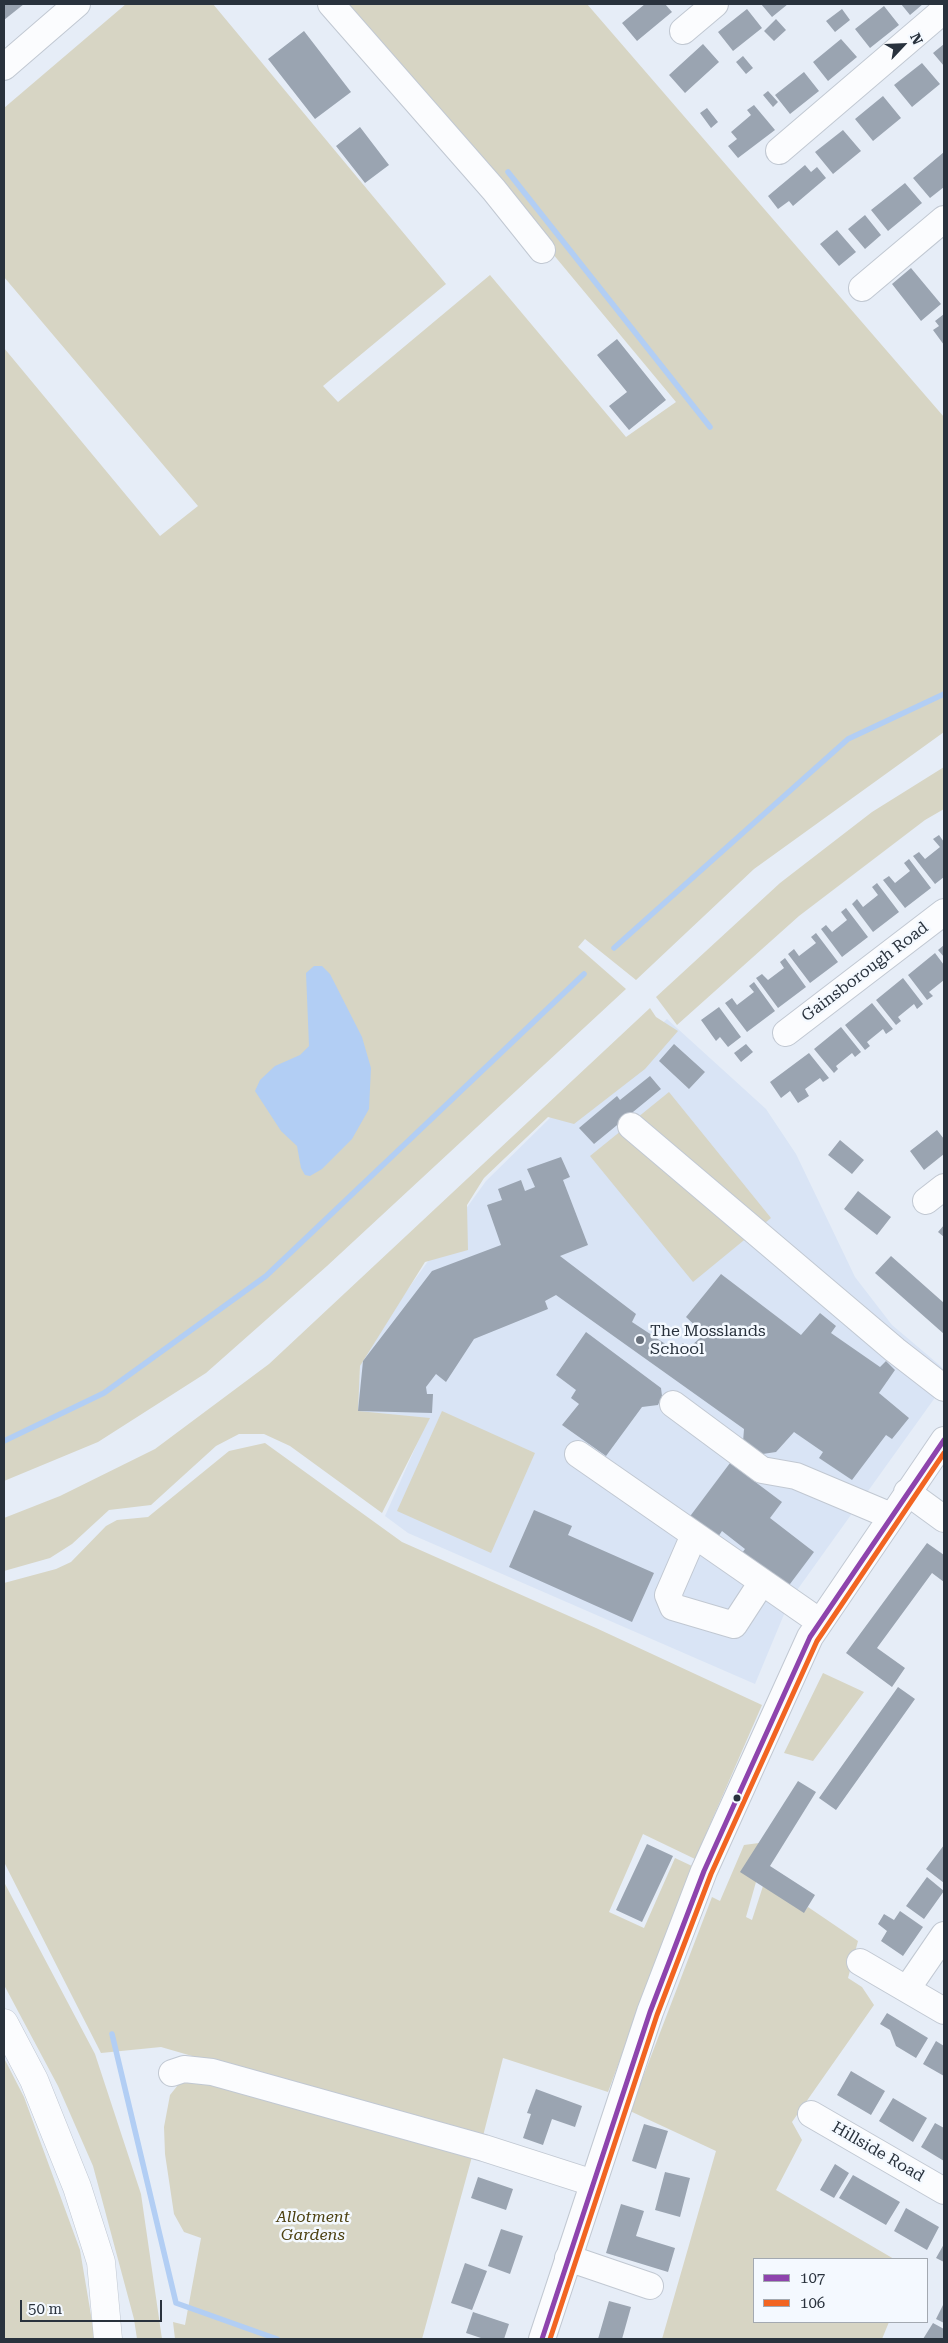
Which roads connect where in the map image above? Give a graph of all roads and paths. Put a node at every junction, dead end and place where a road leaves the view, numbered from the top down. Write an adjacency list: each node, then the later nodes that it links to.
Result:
1 (77, 4): 6 (street)
2 (331, 4): 9 (street)
3 (715, 4): 5 (street)
4 (944, 10): 7 (street)
5 (683, 31)
6 (4, 67)
7 (779, 151)
8 (944, 219): 10 (street)
9 (542, 250)
10 (862, 288)
11 (944, 912): 12 (street, Gainsborough Road)
12 (786, 1033)
13 (631, 1126): 14 (street)
14 (944, 1388)
15 (673, 1404): 19 (street)
16 (944, 1440): 18 (street)
17 (578, 1454): 21 (street)
18 (907, 1492): 19 (street); 20 (street)
19 (891, 1516): 23 (street)
20 (944, 1519)
21 (694, 1535): 22 (street); 22 (street)
22 (762, 1582): 23 (street)
23 (820, 1622): 31 (street)
24 (944, 1935): 26 (street)
25 (860, 1962): 26 (street)
26 (907, 1989): 27 (street)
27 (944, 2011)
28 (4, 2023): 34 (highway)
29 (172, 2073): 31 (street)
30 (811, 2114): 32 (street, Hillside Road)
31 (593, 2184): 33 (street)
32 (944, 2191)
33 (568, 2258): 35 (street); 38 (street)
34 (101, 2262): 36 (highway); 37 (highway)
35 (650, 2286)
36 (108, 2339)
37 (120, 2339)
38 (542, 2339)

